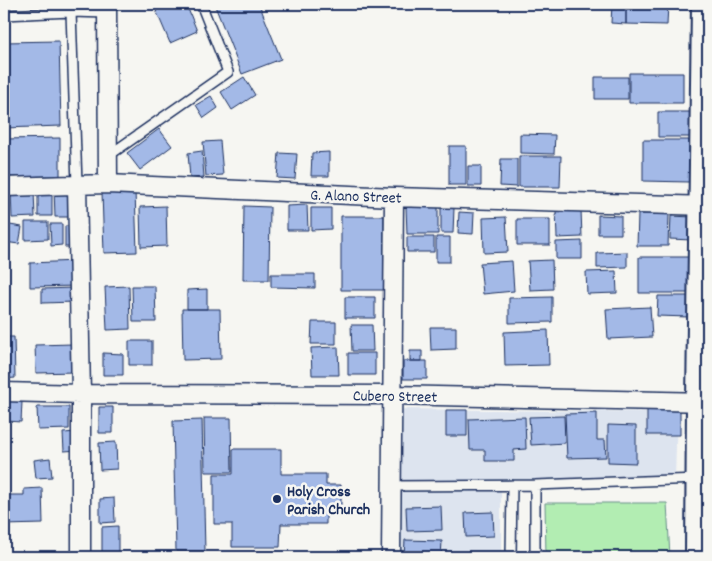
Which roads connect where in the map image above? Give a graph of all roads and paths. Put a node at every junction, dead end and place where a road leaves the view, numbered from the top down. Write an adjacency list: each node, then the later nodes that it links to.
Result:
1 (201, 4): 6 (lane)
2 (702, 4): 11 (street)
3 (107, 8): 4 (lane); 6 (street)
4 (71, 12): 5 (lane); 7 (lane)
5 (4, 15)
6 (108, 156): 8 (street)
7 (77, 184): 8 (street, G. Alano Street); 9 (street, G. Alano Street); 13 (street)
8 (108, 184): 10 (street, G. Alano Street)
9 (4, 187)
10 (394, 197): 11 (street, G. Alano Street); 14 (street)
11 (704, 206): 15 (street)
12 (4, 392): 13 (street, Cubero Street)
13 (81, 394): 14 (street, Cubero Street); 21 (street)
14 (392, 395): 15 (street, Cubero Street); 19 (street)
15 (703, 402): 16 (street)
16 (703, 479): 17 (lane); 20 (street)
17 (535, 484): 18 (lane); 24 (lane)
18 (512, 485): 19 (lane); 23 (lane)
19 (391, 486): 22 (street)
20 (701, 551)
21 (80, 557)
22 (391, 557)
23 (511, 557)
24 (535, 557)

